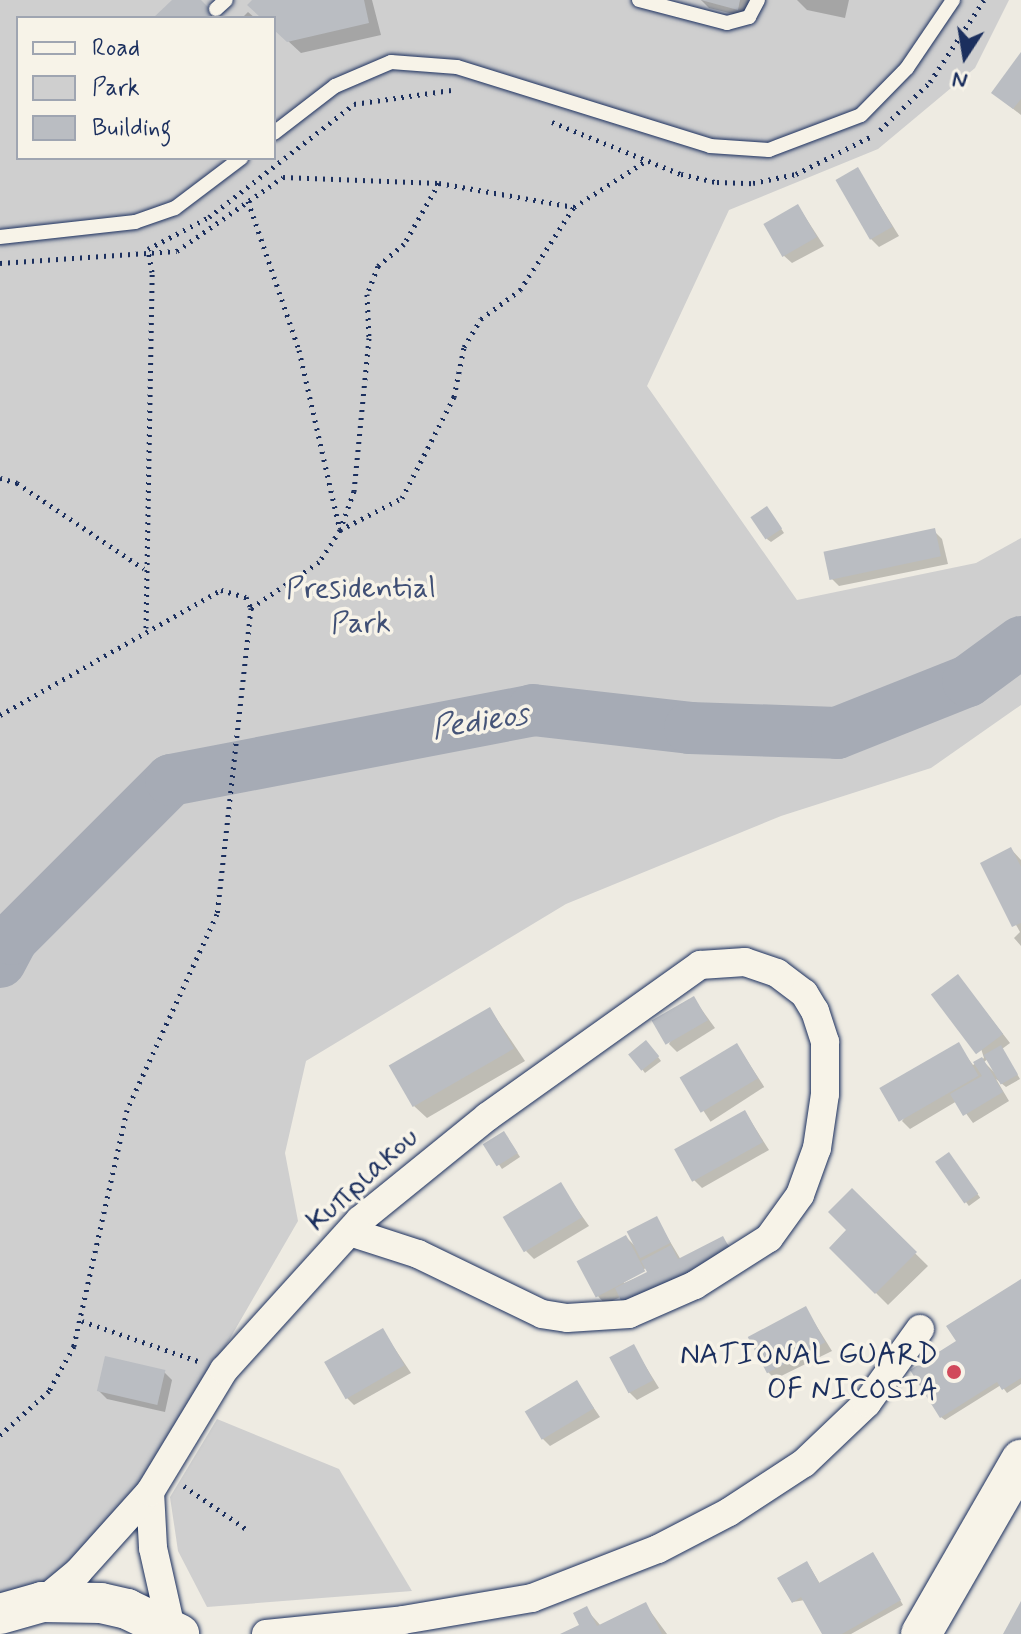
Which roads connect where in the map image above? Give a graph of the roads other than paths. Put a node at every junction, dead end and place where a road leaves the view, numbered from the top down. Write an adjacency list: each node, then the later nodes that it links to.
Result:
1 (639, 0): 2 (lane)
2 (758, 0)
3 (953, 0): 4 (lane)
4 (276, 131)
5 (238, 160): 6 (lane)
6 (0, 237)
7 (350, 1232): 7 (street, Κυπριακου); 10 (street, Κυπριακου)
8 (920, 1329): 14 (street)
9 (1021, 1460): 15 (main road)
10 (155, 1481): 11 (street, Κυπριακου); 13 (street)
11 (42, 1602): 12 (main road); 13 (main road)
12 (0, 1614)
13 (175, 1631)
14 (266, 1634)
15 (921, 1634)

